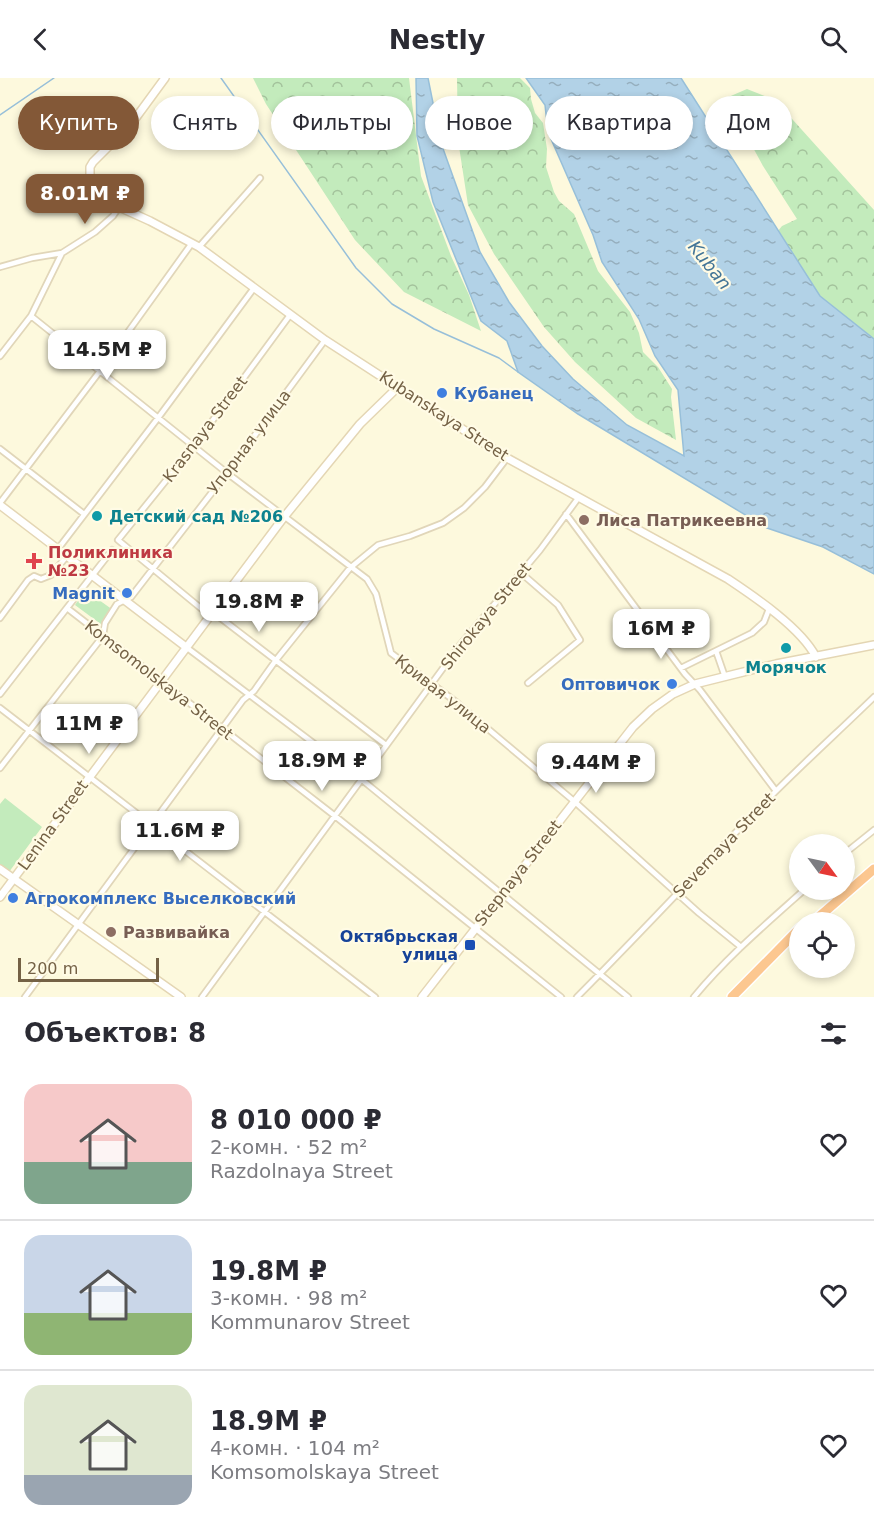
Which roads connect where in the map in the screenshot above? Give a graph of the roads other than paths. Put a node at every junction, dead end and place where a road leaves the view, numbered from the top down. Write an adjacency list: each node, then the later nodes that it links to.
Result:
1 (165, 78): 3 (street, Kubanskaya Street)
2 (260, 178): 5 (street)
3 (119, 207): 4 (street, Kubanskaya Street); 6 (street)
4 (192, 243): 5 (street, Kubanskaya Street); 13 (street)
5 (200, 247): 8 (street, Kubanskaya Street)
6 (62, 253): 7 (street); 10 (street)
7 (0, 267)
8 (254, 288): 9 (street, Kubanskaya Street); 15 (street)
9 (290, 315): 11 (street, Kubanskaya Street); 16 (street, Krasnaya Street)
10 (31, 316): 12 (street); 13 (street, Кривая улица)
11 (325, 340): 14 (street, Kubanskaya Street); 20 (street, Упорная улица)
12 (0, 356)
13 (100, 371): 15 (street, Кривая улица); 19 (street)
14 (398, 387): 18 (street, Kubanskaya Street); 25 (street, Lenina Street)
15 (158, 418): 16 (street, Кривая улица); 23 (street)
16 (193, 447): 20 (street, Кривая улица); 29 (street, Krasnaya Street)
17 (0, 449): 19 (street)
18 (507, 458): 21 (street, Kubanskaya Street); 30 (street)
19 (26, 469): 22 (street); 23 (street)
20 (227, 474): 25 (street, Кривая улица); 29 (street, Упорная улица)
21 (579, 497): 24 (street, Shirokaya Street); 35 (street, Kubanskaya Street)
22 (0, 504): 26 (street)
23 (84, 514): 26 (street)
24 (567, 514): 31 (street, Shirokaya Street); 44 (street)
25 (284, 517): 30 (street, Кривая улица); 36 (street, Lenina Street)
26 (58, 549): 28 (street)
27 (111, 550): 32 (street)
28 (68, 556): 32 (street); 37 (street)
29 (154, 568): 33 (street, Упорная улица); 36 (street)
30 (350, 568): 43 (street); 48 (street, Кривая улица)
31 (520, 572): 47 (street); 48 (street, Shirokaya Street)
32 (93, 576): 33 (street); 34 (street)
33 (126, 600): 38 (street, Упорная улица); 40 (street)
34 (67, 608): 38 (street, Komsomolskaya Street); 50 (street)
35 (769, 609): 41 (street); 42 (street, Kubanskaya Street)
36 (212, 614): 40 (street, Lenina Street); 43 (street)
37 (0, 618)
38 (103, 636): 46 (street, Komsomolskaya Street); 54 (street, Упорная улица)
39 (874, 645): 42 (street, Stepnaya Street)
40 (186, 647): 46 (street, Lenina Street); 51 (street)
41 (716, 651): 44 (street); 45 (street)
42 (816, 657): 45 (street, Stepnaya Street)
43 (276, 660): 51 (street); 56 (street)
44 (681, 668): 49 (street)
45 (725, 677): 49 (street, Stepnaya Street)
46 (161, 681): 55 (street, Komsomolskaya Street); 58 (street, Lenina Street)
47 (528, 683)
48 (432, 684): 56 (street, Shirokaya Street); 61 (street, Кривая улица)
49 (694, 684): 60 (street); 61 (street, Stepnaya Street)
50 (0, 694)
51 (249, 695): 55 (street); 59 (street)
52 (874, 697): 60 (street, Severnaya Street)
53 (0, 708): 54 (street)
54 (29, 730): 57 (street, Упорная улица); 58 (street)
55 (222, 730): 62 (street, Komsomolskaya Street); 63 (street)
56 (386, 745): 59 (street, Shirokaya Street)
57 (0, 768)
58 (89, 776): 63 (street); 70 (street, Lenina Street)
59 (361, 778): 62 (street, Shirokaya Street); 71 (street)
60 (776, 791): 72 (street, Severnaya Street)
61 (575, 802): 71 (street, Stepnaya Street); 72 (street, Кривая улица)
62 (334, 816): 78 (street, Shirokaya Street); 80 (street, Komsomolskaya Street)
63 (150, 825): 78 (street); 79 (street)
64 (874, 830): 65 (street)
65 (855, 845)
66 (874, 862): 69 (highway)
67 (0, 869): 70 (street)
68 (874, 869): 77 (highway)
69 (855, 878)
70 (13, 879): 73 (street, Lenina Street); 79 (street)
71 (502, 893): 80 (street, Stepnaya Street); 84 (street)
72 (677, 893): 82 (street, Кривая улица); 84 (street, Severnaya Street)
73 (0, 897)
74 (793, 900): 82 (street)
75 (830, 900): 76 (highway)
76 (816, 912)
77 (825, 912)
78 (264, 913): 87 (street, Shirokaya Street); 88 (street)
79 (78, 924): 85 (street); 86 (street)
80 (475, 929): 89 (street, Stepnaya Street); 90 (street, Komsomolskaya Street)
81 (789, 939): 94 (highway)
82 (741, 947): 93 (street)
83 (789, 947): 95 (highway)
84 (600, 974): 91 (street, Severnaya Street); 92 (street)
85 (25, 997)
86 (181, 997)
87 (202, 997)
88 (375, 997)
89 (422, 997)
90 (561, 997)
91 (577, 997)
92 (628, 997)
93 (694, 997)
94 (732, 997)
95 (740, 997)

